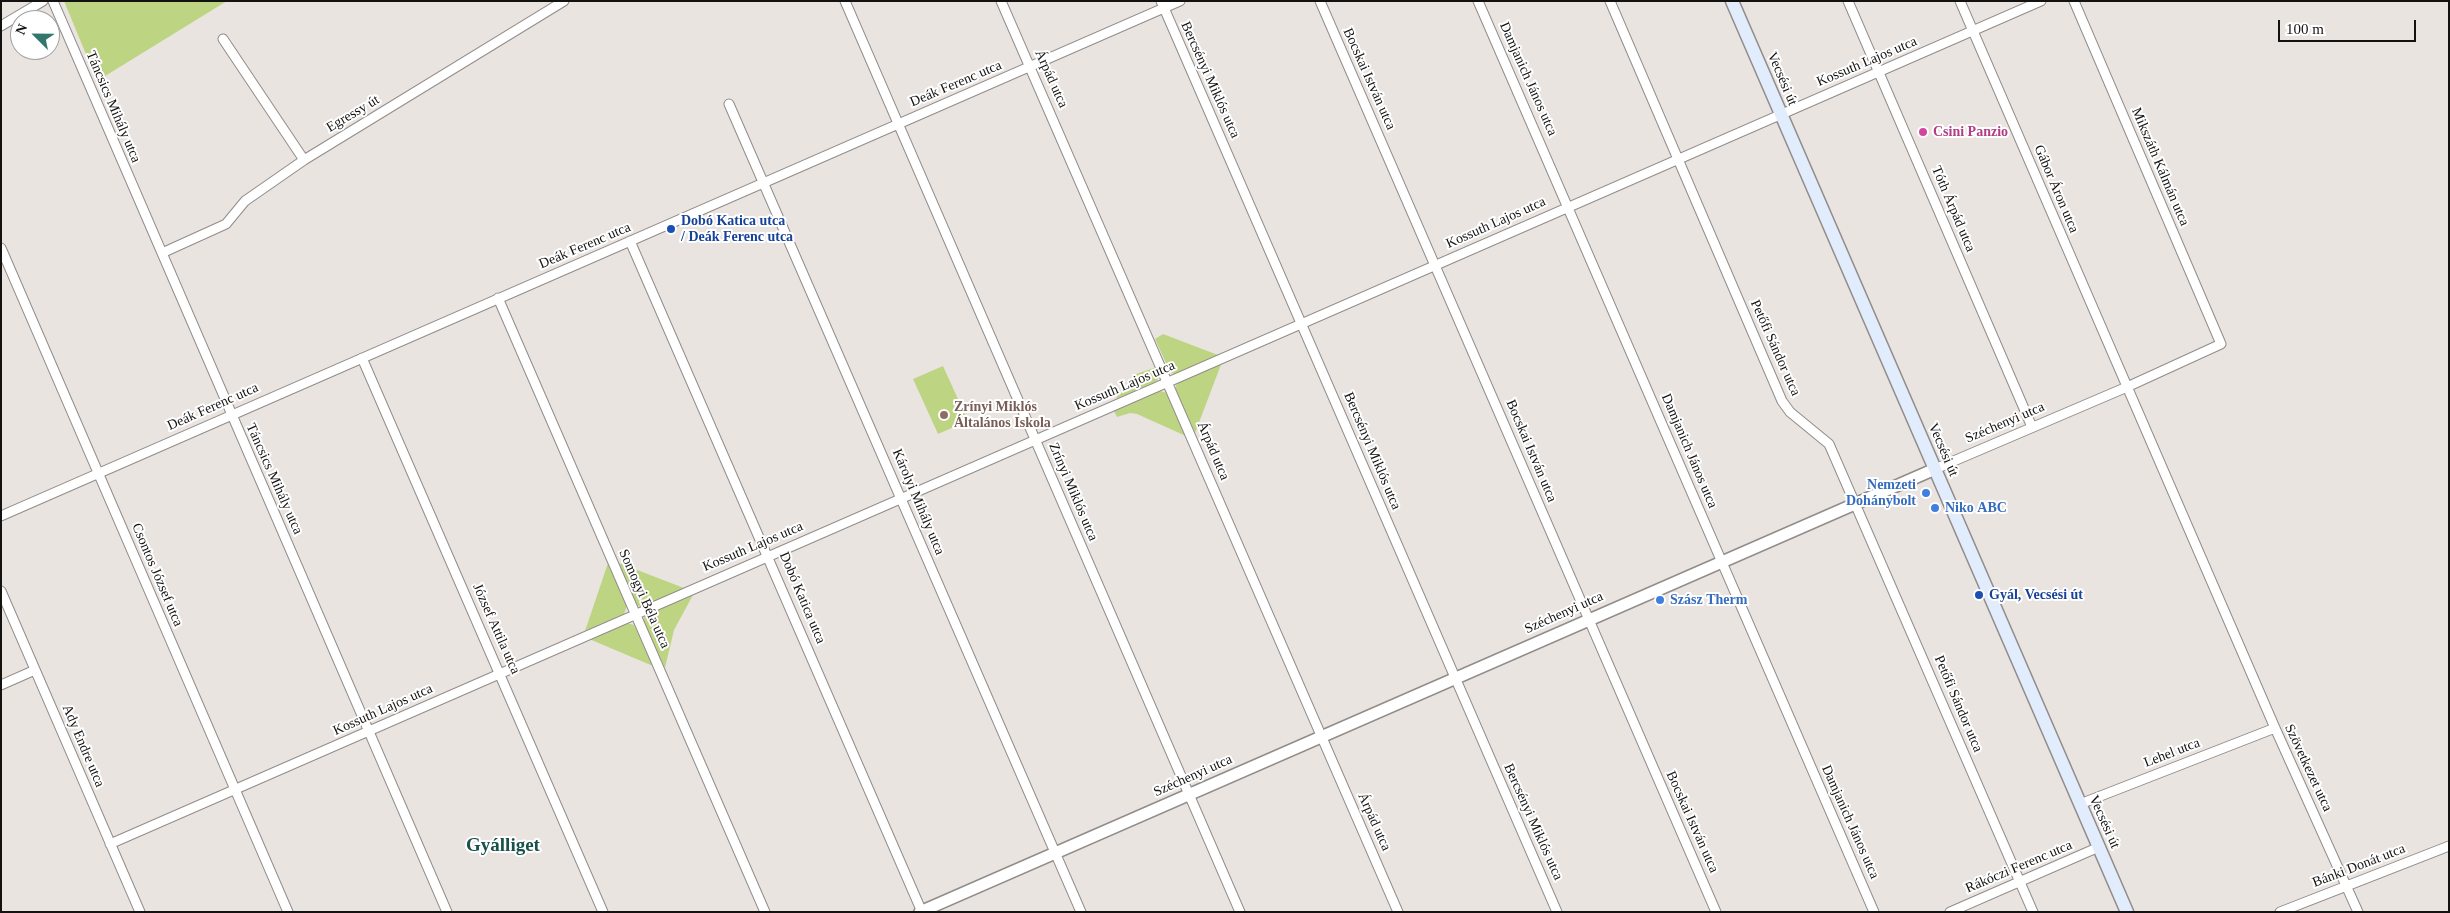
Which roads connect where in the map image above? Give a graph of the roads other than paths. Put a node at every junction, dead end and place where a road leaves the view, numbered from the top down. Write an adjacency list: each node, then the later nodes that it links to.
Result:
1 (43, 1): 16 (street)
2 (53, 1): 30 (street, Táncsics Mihály utca)
3 (564, 1): 25 (street, Egressy út)
4 (845, 1): 23 (street, Zrínyi Miklós utca)
5 (1001, 1): 19 (street, Árpád utca)
6 (1180, 1): 15 (street, Deák Ferenc utca)
7 (1320, 1): 31 (street, Bocskai István utca)
8 (1478, 1): 27 (street, Damjanich János utca)
9 (1610, 1): 24 (street, Petőfi Sándor utca)
10 (1732, 1): 22 (main road, Vecsési út)
11 (1848, 1): 20 (street, Tóth Árpád utca)
12 (1960, 1): 17 (street, Gábor Áron utca)
13 (2041, 1): 17 (street, Kossuth Lajos utca)
14 (2074, 1): 34 (street, Mikszáth Kálmán utca)
15 (1163, 5): 19 (street, Deák Ferenc utca); 33 (street, Bercsényi Miklós utca)
16 (1, 26)
17 (1974, 31): 20 (street, Kossuth Lajos utca); 37 (street, Gábor Áron utca)
18 (222, 40): 25 (street)
19 (1031, 66): 23 (street, Deák Ferenc utca); 36 (street, Árpád utca)
20 (1879, 73): 22 (street, Kossuth Lajos utca); 39 (street, Tóth Árpád utca)
21 (729, 104): 26 (street, Károlyi Mihály utca)
22 (1780, 113): 24 (street, Kossuth Lajos utca); 41 (main road, Vecsési út)
23 (897, 124): 26 (street, Deák Ferenc utca); 40 (street, Zrínyi Miklós utca)
24 (1677, 158): 27 (street, Kossuth Lajos utca); 44 (street, Petőfi Sándor utca)
25 (304, 160): 30 (street, Egressy út)
26 (764, 182): 28 (street, Deák Ferenc utca); 43 (street, Károlyi Mihály utca)
27 (1568, 206): 31 (street, Kossuth Lajos utca); 47 (street, Damjanich János utca)
28 (630, 241): 32 (street, Deák Ferenc utca); 46 (street, Dobó Katica utca)
29 (1, 248): 42 (street, Csontos József utca)
30 (162, 253): 38 (street, Táncsics Mihály utca)
31 (1436, 265): 33 (street, Kossuth Lajos utca); 50 (street, Bocskai István utca)
32 (498, 298): 35 (street, Deák Ferenc utca); 49 (street, Somogyi Béla utca)
33 (1302, 324): 36 (street, Kossuth Lajos utca); 54 (street, Bercsényi Miklós utca)
34 (2221, 344): 37 (street, Széchenyi utca)
35 (362, 358): 38 (street, Deák Ferenc utca); 53 (street, József Attila utca)
36 (1168, 382): 40 (street, Kossuth Lajos utca); 58 (street, Árpád utca)
37 (2127, 388): 39 (street, Széchenyi utca); 51 (street, Gábor Áron utca)
38 (231, 414): 42 (street, Deák Ferenc utca); 57 (street, Táncsics Mihály utca)
39 (2032, 427): 41 (street, Széchenyi utca)
40 (1035, 439): 43 (street, Kossuth Lajos utca); 60 (street, Zrínyi Miklós utca)
41 (1935, 469): 44 (street, Széchenyi utca); 61 (main road, Vecsési út)
42 (98, 473): 45 (street, Deák Ferenc utca); 59 (street, Csontos József utca)
43 (902, 498): 46 (street, Kossuth Lajos utca); 65 (street, Károlyi Mihály utca)
44 (1856, 502): 47 (street, Széchenyi utca); 66 (street, Petőfi Sándor utca)
45 (1, 516)
46 (769, 556): 49 (street, Kossuth Lajos utca); 73 (street, Dobó Katica utca)
47 (1721, 561): 50 (street, Széchenyi utca); 79 (street, Damjanich János utca)
48 (1, 592): 52 (street, Ady Endre utca)
49 (636, 614): 53 (street, Kossuth Lajos utca); 72 (street, Somogyi Béla utca)
50 (1587, 619): 54 (street, Széchenyi utca); 78 (street, Bocskai István utca)
51 (2235, 634): 56 (street, Szövetkezet utca)
52 (35, 670): 55 (street); 62 (street, Ady Endre utca)
53 (500, 673): 57 (street, Kossuth Lajos utca); 71 (street, József Attila utca)
54 (1455, 677): 58 (street, Széchenyi utca); 77 (street, Bercsényi Miklós utca)
55 (1, 685)
56 (2275, 728): 61 (street, Lehel utca); 67 (street, Szövetkezet utca)
57 (369, 732): 59 (street, Kossuth Lajos utca); 70 (street, Táncsics Mihály utca)
58 (1322, 736): 60 (street, Széchenyi utca); 76 (street, Árpád utca)
59 (235, 789): 62 (street, Kossuth Lajos utca); 69 (street, Csontos József utca)
60 (1188, 794): 65 (street, Széchenyi utca); 75 (street, Zrínyi Miklós utca)
61 (2080, 804): 64 (main road, Vecsési út)
62 (110, 844): 68 (street, Ady Endre utca)
63 (2449, 846): 67 (street, Bánki Donát utca)
64 (2099, 847): 66 (street, Rákóczi Ferenc utca); 82 (main road, Vecsési út)
65 (1055, 853): 73 (street, Széchenyi utca); 74 (street, Károlyi Mihály utca)
66 (2020, 881): 80 (street, Rákóczi Ferenc utca); 81 (street, Petőfi Sándor utca)
67 (2347, 885): 83 (street, Bánki Donát utca); 84 (street, Szövetkezet utca)
68 (140, 912)
69 (288, 912)
70 (447, 912)
71 (603, 912)
72 (765, 912)
73 (922, 912)
74 (1081, 912)
75 (1240, 912)
76 (1398, 912)
77 (1557, 912)
78 (1716, 912)
79 (1874, 912)
80 (1950, 912)
81 (2033, 912)
82 (2127, 912)
83 (2280, 912)
84 (2358, 912)

